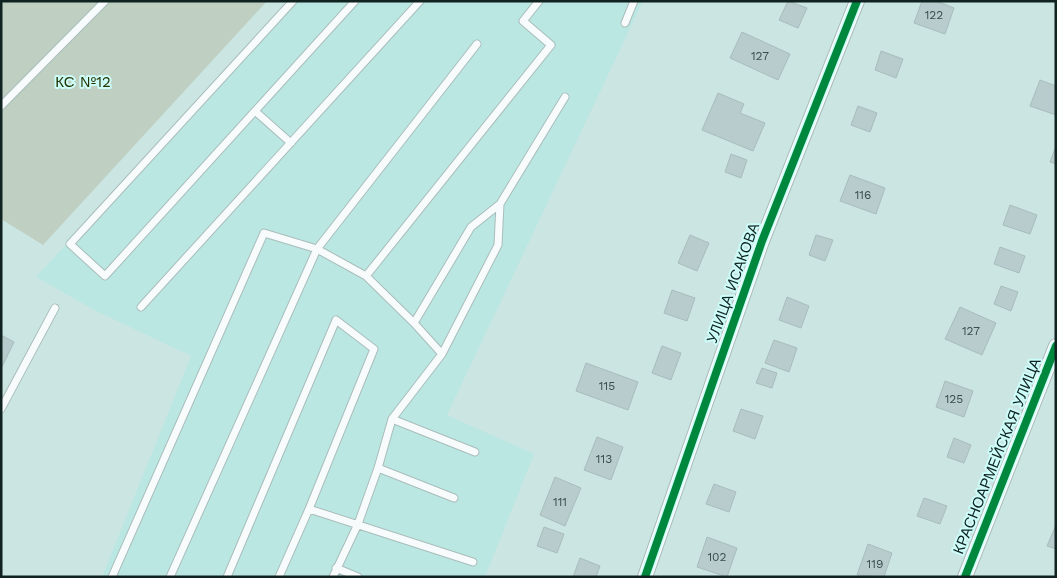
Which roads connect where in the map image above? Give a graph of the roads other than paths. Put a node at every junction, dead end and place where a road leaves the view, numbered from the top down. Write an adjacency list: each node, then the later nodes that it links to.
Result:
1 (105, 1): 11 (lane)
2 (293, 1): 12 (lane)
3 (355, 1): 12 (lane)
4 (420, 1): 13 (lane)
5 (539, 1): 16 (lane)
6 (634, 1): 8 (lane)
7 (857, 1): 37 (street, УЛИЦА ИСАКОВА)
8 (625, 23)
9 (477, 44): 15 (lane)
10 (565, 97): 14 (lane)
11 (1, 106)
12 (256, 111): 13 (lane)
13 (290, 143): 17 (lane)
14 (500, 204): 19 (lane); 21 (lane)
15 (317, 248): 16 (lane); 31 (lane); 32 (lane)
16 (366, 276): 19 (lane)
17 (141, 307)
18 (55, 308): 22 (lane)
19 (414, 323): 21 (lane)
20 (1056, 346): 38 (street, КРАСНОАРМЕЙСКАЯ УЛИЦА)
21 (442, 354): 23 (lane)
22 (1, 409)
23 (392, 419): 24 (lane); 25 (lane)
24 (475, 452)
25 (378, 468): 26 (lane); 28 (lane)
26 (454, 498)
27 (309, 509): 28 (lane); 33 (lane); 34 (lane)
28 (358, 524): 29 (lane); 30 (lane)
29 (473, 562)
30 (336, 568): 35 (lane); 36 (lane)
31 (112, 577)
32 (170, 577)
33 (226, 577)
34 (279, 577)
35 (333, 577)
36 (358, 577)
37 (645, 577)
38 (965, 577)

